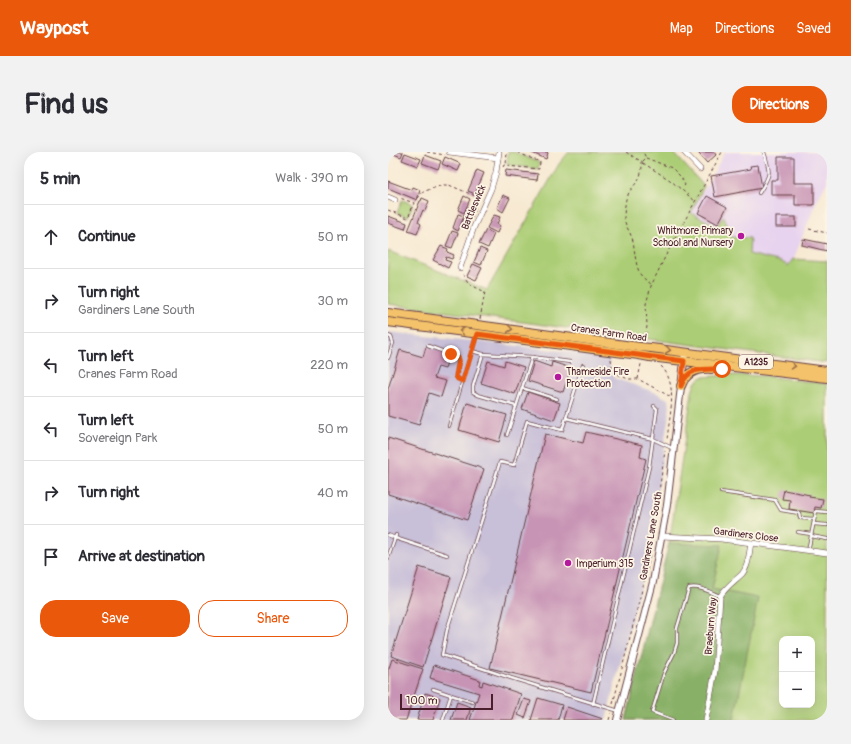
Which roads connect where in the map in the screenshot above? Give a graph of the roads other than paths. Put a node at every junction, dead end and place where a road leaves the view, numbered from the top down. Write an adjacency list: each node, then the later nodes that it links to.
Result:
1 (499, 152): 5 (street, Battleswick)
2 (684, 152): 6 (street)
3 (764, 152): 7 (lane)
4 (449, 154): 5 (street)
5 (498, 158): 10 (street, Battleswick)
6 (700, 169)
7 (759, 193)
8 (388, 197): 9 (street)
9 (395, 198)
10 (462, 270)
11 (388, 313): 13 (main road, Cranes Farm Road / A1235)
12 (388, 322): 13 (main road, Cranes Farm Road / A1235, one-way to 12)
13 (478, 329): 16 (main road, Cranes Farm Road / A1235); 17 (lane)
14 (388, 336): 21 (lane)
15 (428, 346): 28 (lane)
16 (645, 350): 18 (main road, Cranes Farm Road / A1235, one-way to 18); 22 (main road, Cranes Farm Road / A1235)
17 (472, 351): 19 (lane); 28 (lane)
18 (685, 352): 22 (street, Gardiners Lane South); 26 (main road, Cranes Farm Road / A1235, one-way to 26)
19 (483, 354): 20 (lane); 32 (lane)
20 (532, 357): 23 (lane); 30 (lane)
21 (388, 358)
22 (684, 361): 25 (main road, Cranes Farm Road / A1235); 29 (street, Gardiners Lane South)
23 (570, 362)
24 (583, 365): 34 (lane)
25 (754, 369): 27 (main road, Cranes Farm Road / A1235); 29 (main road, A1235)
26 (827, 371)
27 (827, 378)
28 (463, 381): 35 (lane)
29 (681, 386): 38 (street, Gardiners Lane South)
30 (522, 388): 31 (lane); 32 (lane)
31 (557, 399)
32 (516, 406): 36 (lane)
33 (654, 406): 37 (lane)
34 (566, 418): 37 (lane); 60 (lane)
35 (449, 426)
36 (507, 435)
37 (653, 439): 38 (lane); 60 (lane)
38 (674, 449): 48 (street, Gardiners Lane South)
39 (721, 492): 41 (lane)
40 (827, 512): 41 (lane)
41 (814, 519): 42 (lane)
42 (813, 524): 43 (lane); 47 (lane)
43 (827, 525)
44 (798, 532): 47 (lane)
45 (388, 535): 49 (lane)
46 (396, 535): 49 (lane)
47 (811, 535): 50 (lane); 52 (lane)
48 (662, 536): 51 (street, Gardiners Close); 61 (street, Gardiners Lane South)
49 (394, 538): 54 (lane); 55 (lane)
50 (827, 539)
51 (751, 543): 52 (street, Gardiners Close); 56 (street, Braeburn Way)
52 (808, 551): 53 (street, Gardiners Close)
53 (827, 554)
54 (447, 555)
55 (388, 558)
56 (720, 596): 64 (lane); 65 (street, Braeburn Way)
57 (433, 689): 58 (lane)
58 (451, 695): 59 (lane); 62 (lane)
59 (473, 702)
60 (593, 704): 61 (lane)
61 (620, 711): 63 (street, Gardiners Lane South)
62 (444, 720)
63 (617, 720)
64 (673, 720)
65 (706, 720)

